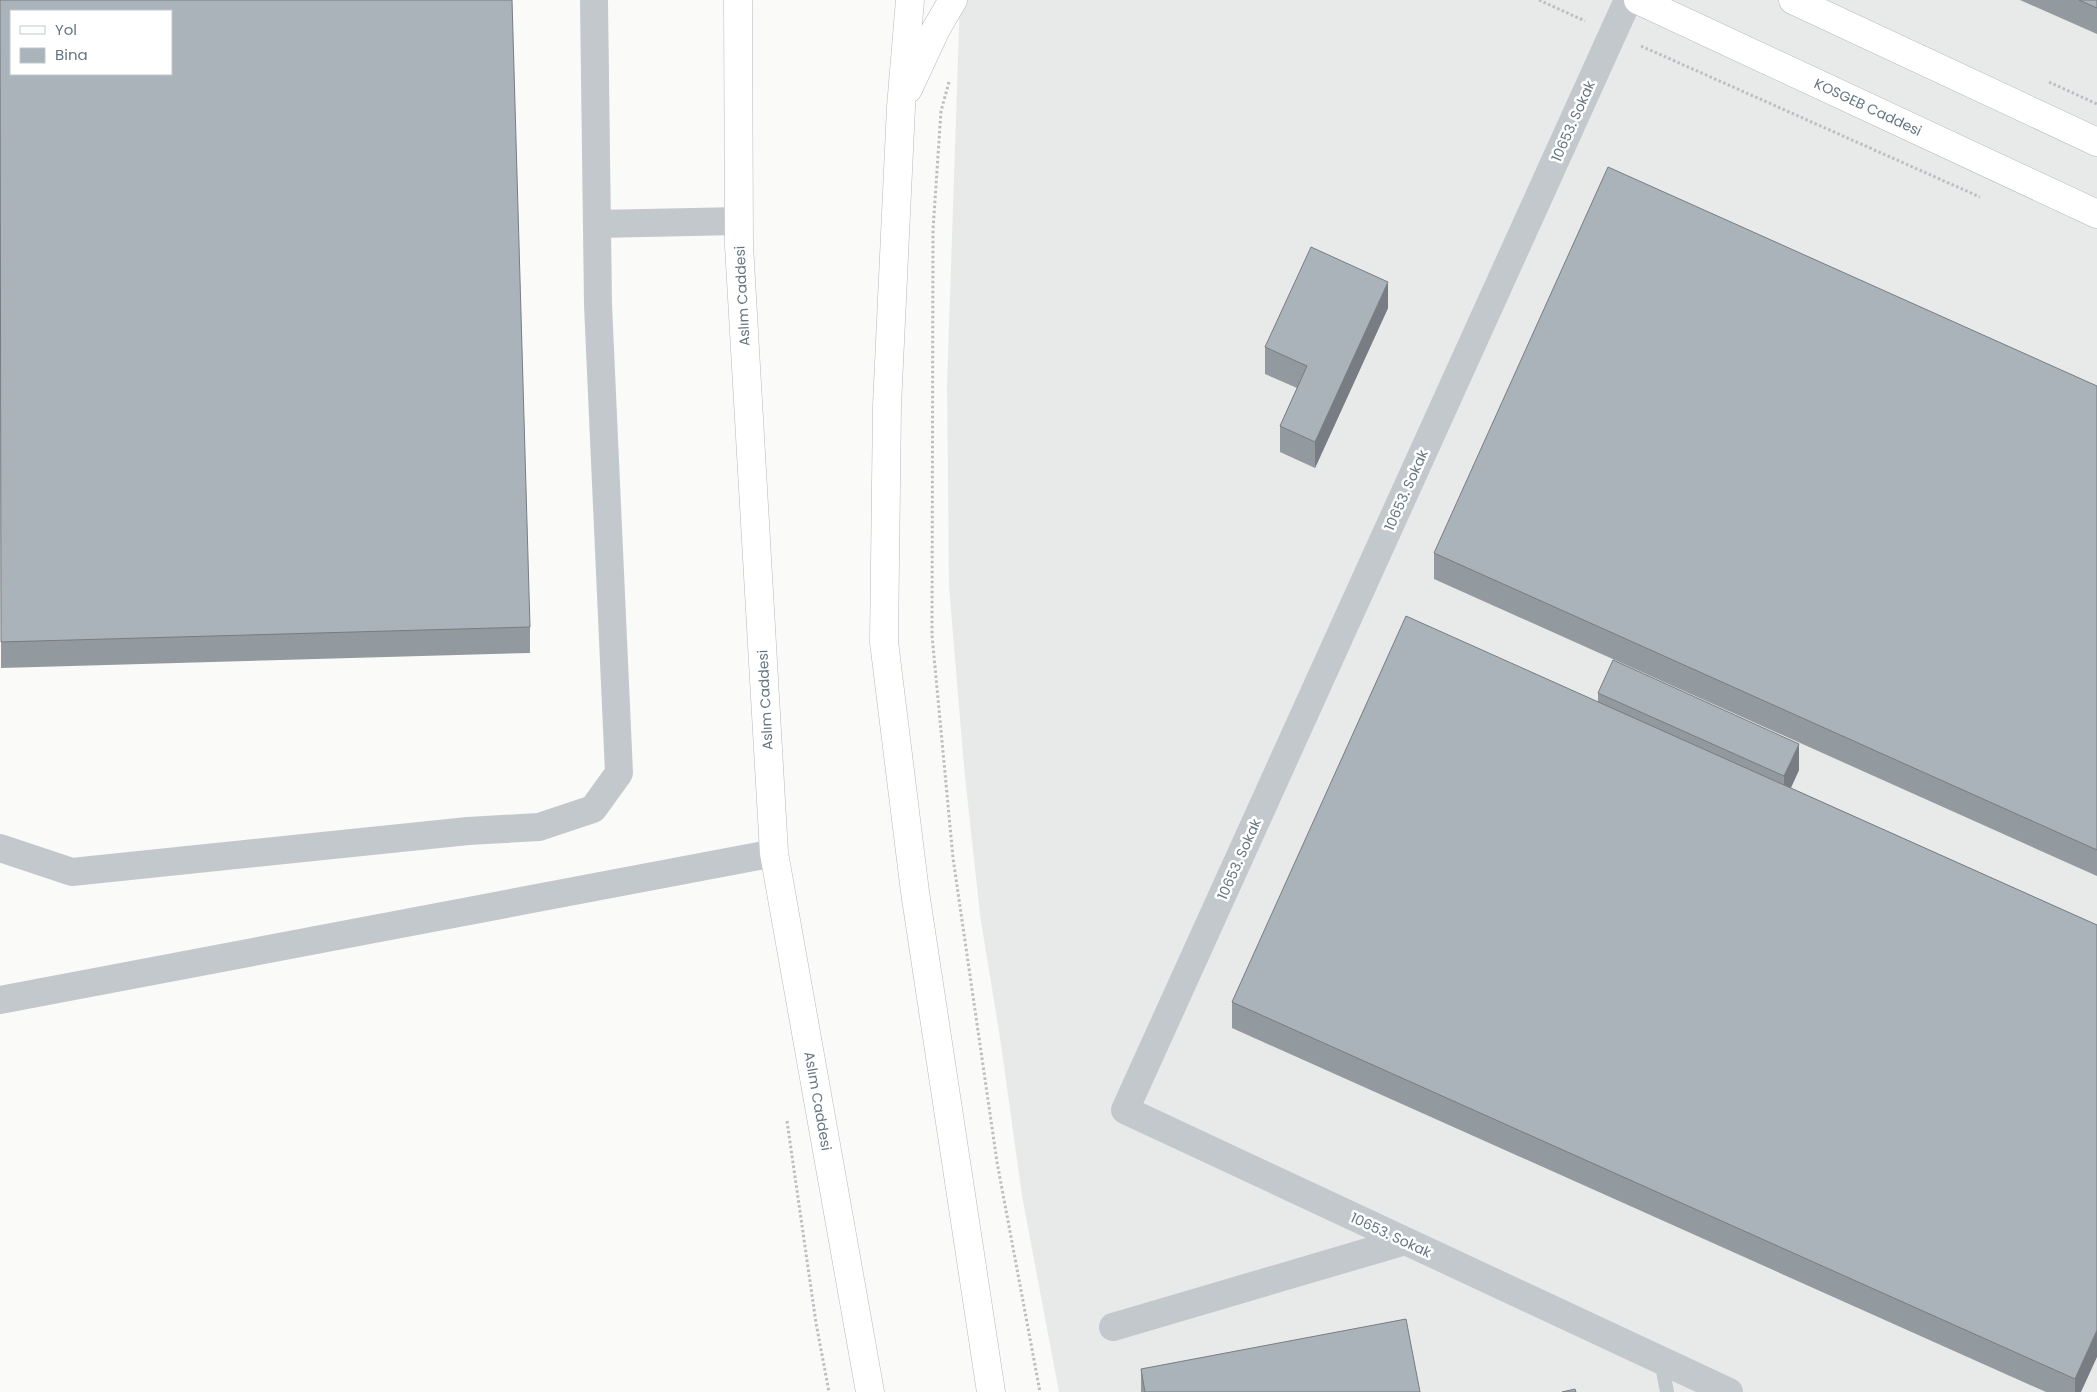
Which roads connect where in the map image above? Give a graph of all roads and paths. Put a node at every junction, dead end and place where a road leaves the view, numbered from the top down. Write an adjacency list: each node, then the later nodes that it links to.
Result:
1 (594, 0): 16 (street)
2 (738, 0): 15 (main road, Aslım Caddesi)
3 (910, 0): 11 (main road)
4 (953, 0): 11 (main road)
5 (1539, 0): 9 (path)
6 (1628, 0): 9 (street, 10653. Sokak)
7 (1638, 0): 14 (main road, KOSGEB Caddesi)
8 (1793, 0): 12 (main road)
9 (1612, 33): 13 (path); 20 (street, 10653. Sokak)
10 (950, 76): 25 (path)
11 (900, 107): 24 (main road)
12 (2097, 142)
13 (1989, 201)
14 (2097, 214)
15 (739, 221): 16 (street); 18 (main road, Aslım Caddesi)
16 (597, 224): 17 (street)
17 (0, 848)
18 (774, 852): 19 (street); 23 (main road, Aslım Caddesi)
19 (0, 1000)
20 (1405, 1241): 21 (street); 22 (street, 10653. Sokak)
21 (1113, 1327)
22 (1661, 1360): 26 (lane); 27 (street, 10653. Sokak)
23 (870, 1392)
24 (991, 1392)
25 (1040, 1392)
26 (1667, 1392)
27 (1729, 1392)

